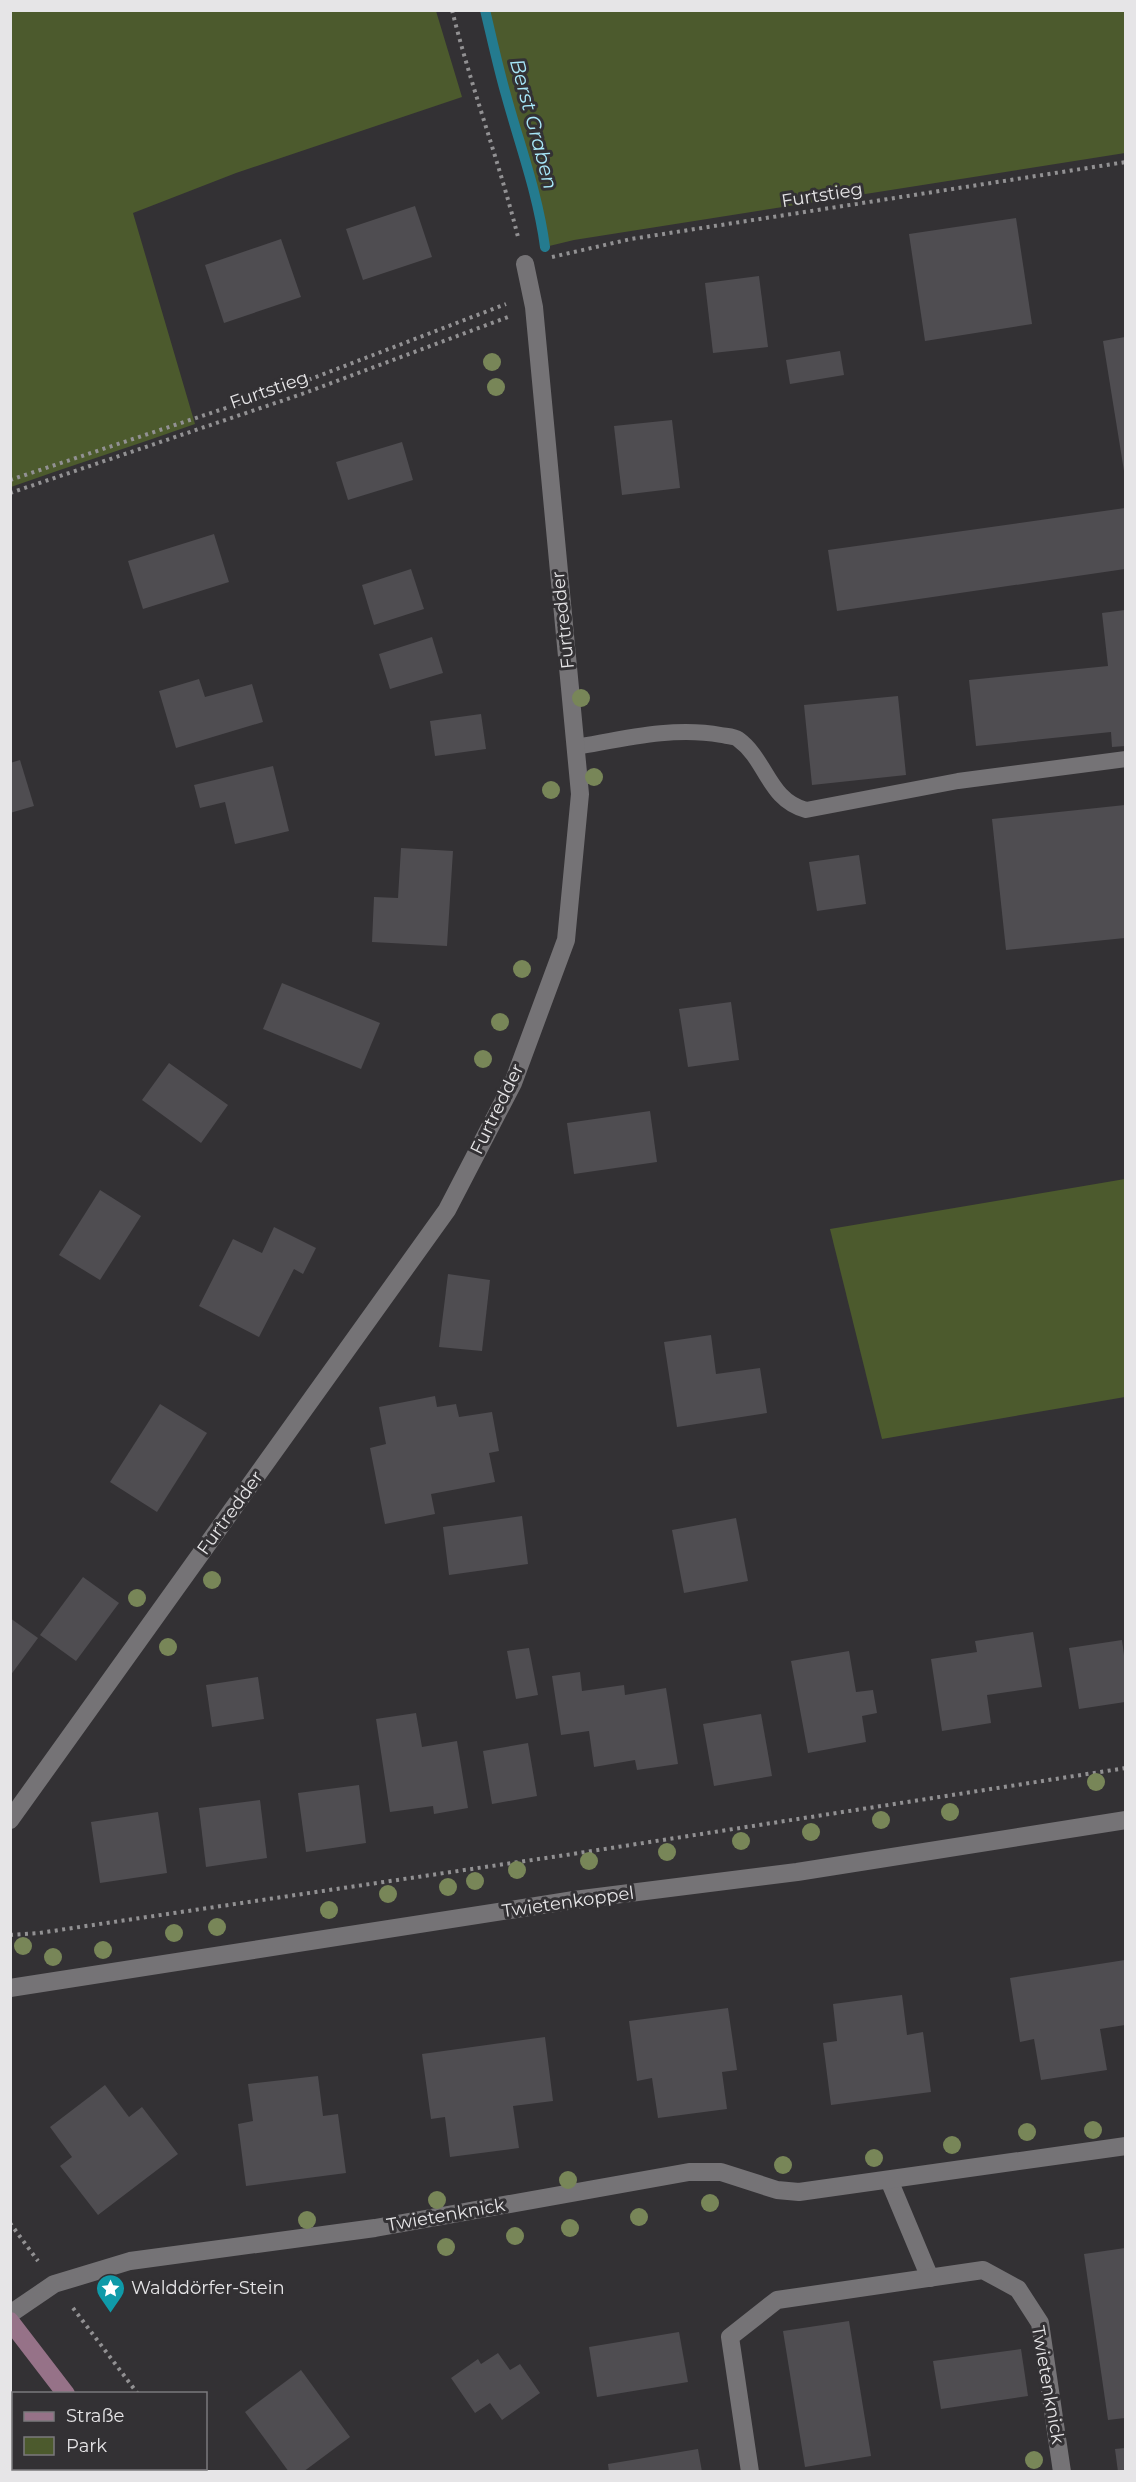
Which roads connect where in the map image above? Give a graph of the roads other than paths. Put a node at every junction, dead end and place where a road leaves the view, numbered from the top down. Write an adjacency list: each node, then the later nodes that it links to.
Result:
1 (525, 264): 2 (street, Furtredder)
2 (576, 747): 3 (lane); 4 (street, Furtredder)
3 (1125, 759)
4 (10, 1820)
5 (1125, 1820): 6 (street, Twietenkoppel)
6 (10, 1988)
7 (1125, 2146): 8 (street, Twietenknick)
8 (889, 2180): 9 (street); 10 (street, Twietenknick)
9 (930, 2278): 13 (street, Twietenknick); 14 (street, Twietenknick)
10 (10, 2314)
11 (10, 2321): 12 (street)
12 (64, 2392)
13 (750, 2472)
14 (1062, 2472)

